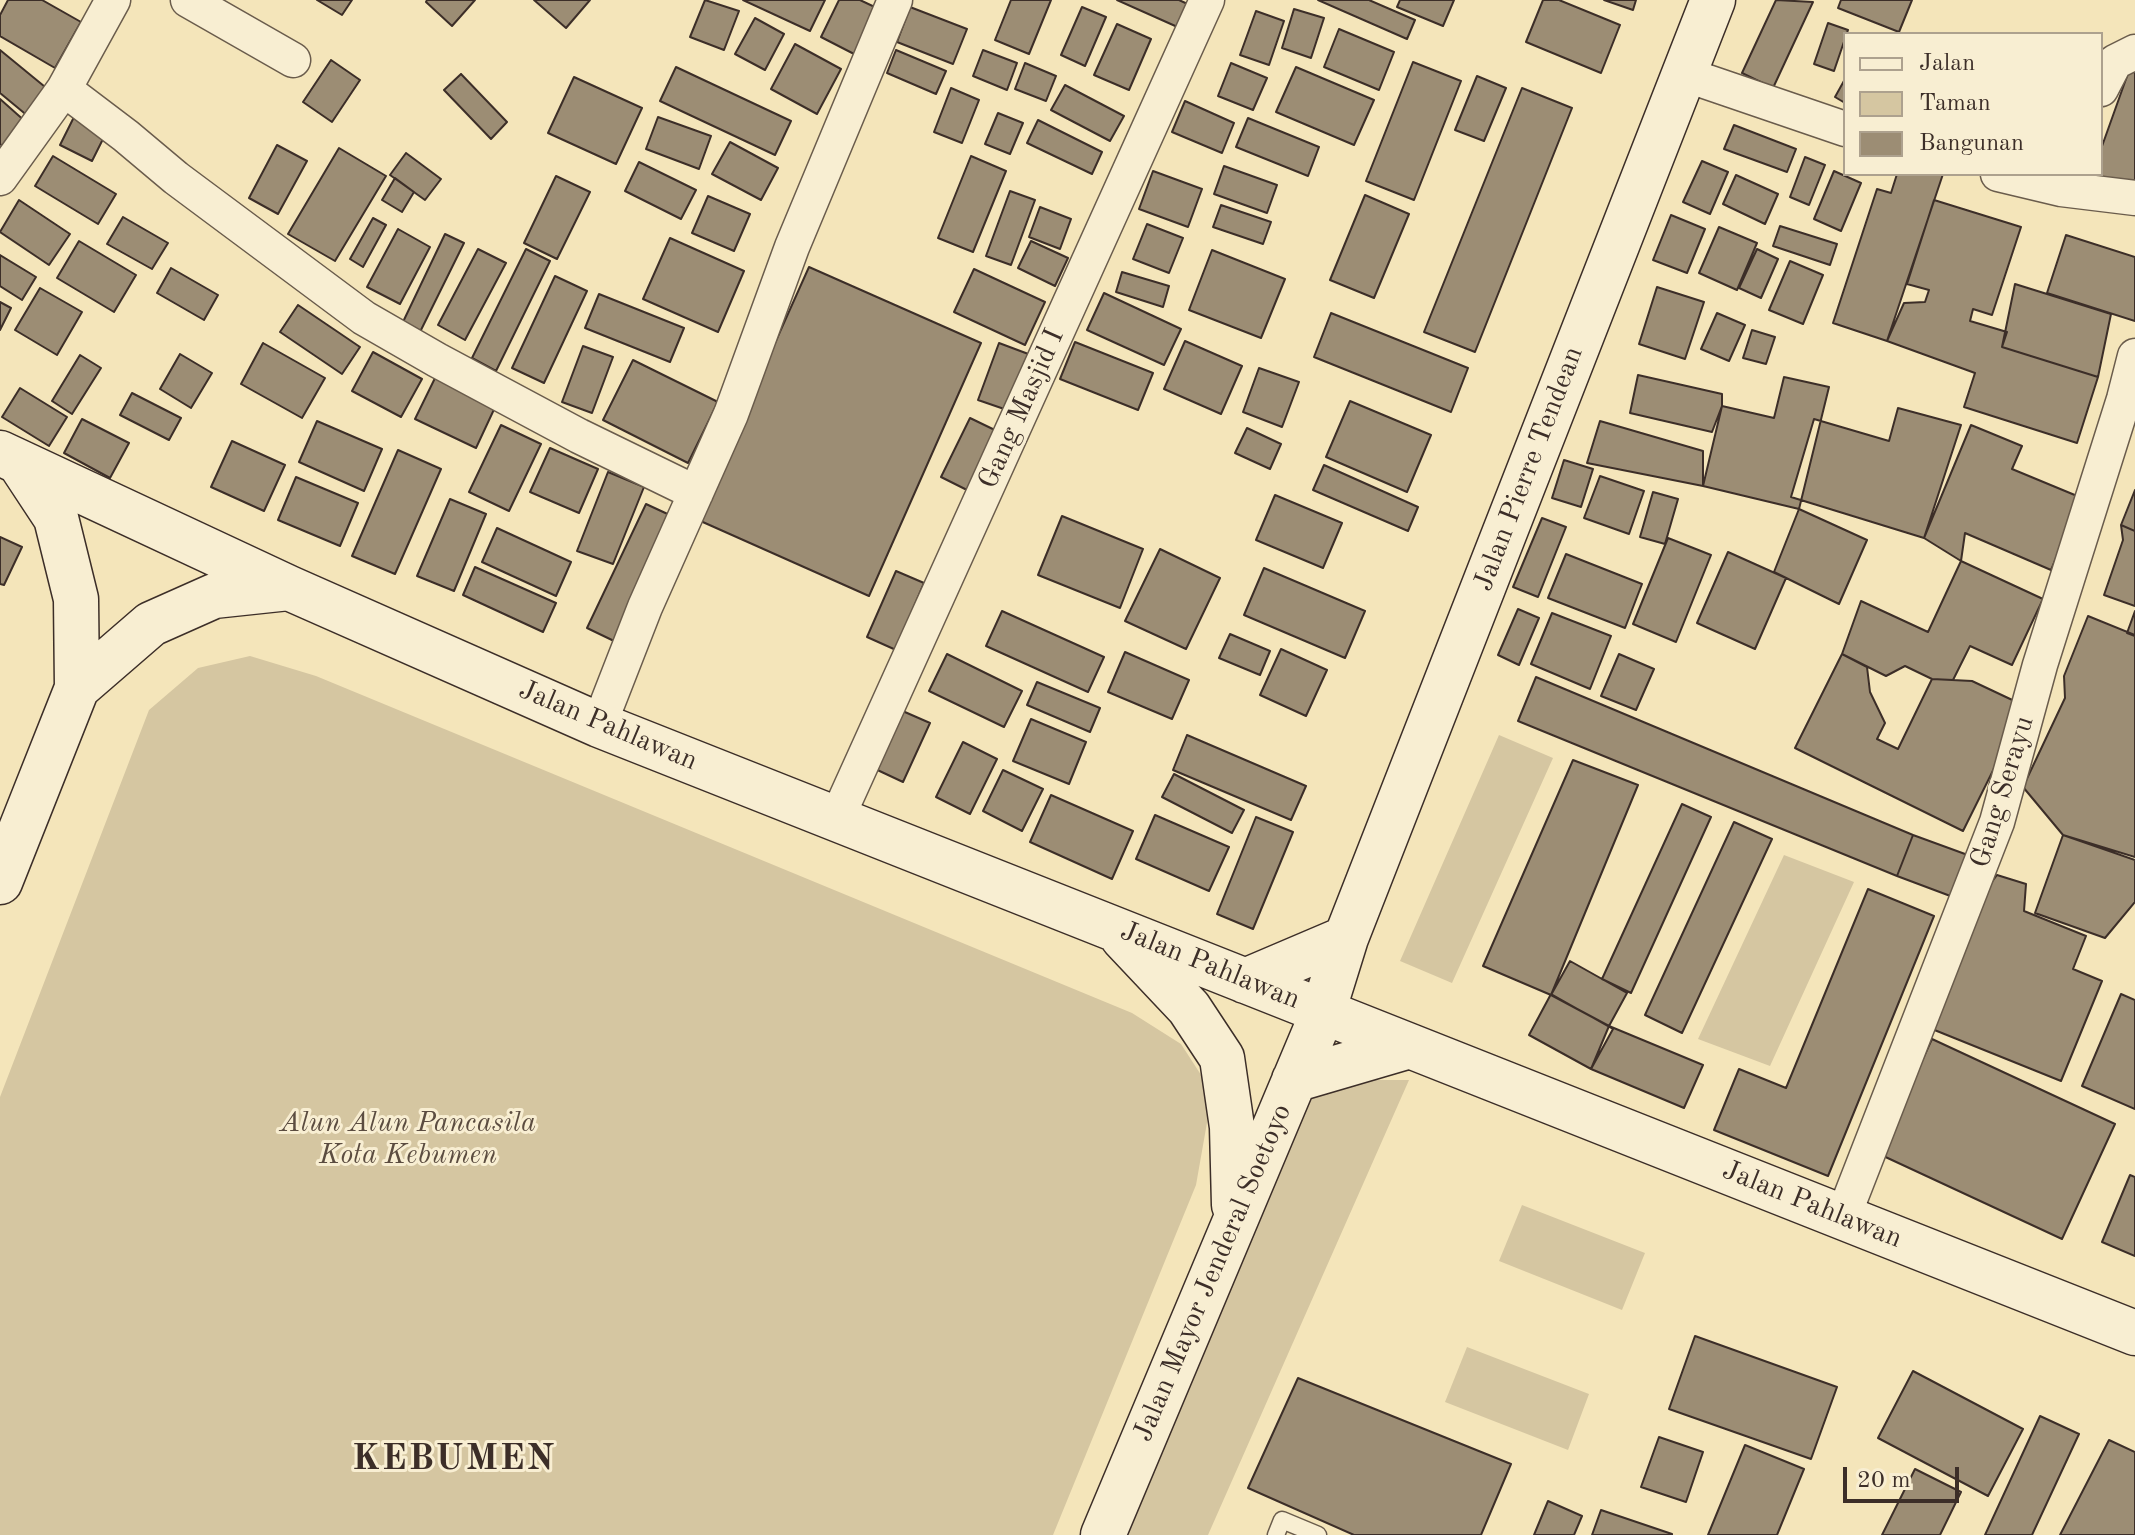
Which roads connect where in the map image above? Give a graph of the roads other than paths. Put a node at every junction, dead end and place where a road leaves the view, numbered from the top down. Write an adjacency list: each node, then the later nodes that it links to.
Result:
1 (113, 0): 10 (street)
2 (188, 0): 7 (street)
3 (895, 0): 18 (street)
4 (1207, 0): 22 (street, Gang Masjid I)
5 (1713, 0): 8 (main road, Jalan Pierre Tendean)
6 (2135, 52): 9 (street)
7 (293, 60)
8 (1684, 74): 11 (street); 25 (main road, Jalan Pierre Tendean)
9 (2103, 85)
10 (64, 89): 13 (street); 18 (street)
11 (1843, 128)
12 (2014, 176): 14 (street)
13 (0, 178)
14 (2064, 182): 15 (street)
15 (2135, 198)
16 (2135, 356): 30 (street, Gang Serayu)
17 (10, 457): 19 (main road, Jalan Pahlawan); 20 (main road, Jalan Pahlawan)
18 (696, 493): 21 (street)
19 (289, 588): 20 (main road, Jalan Pahlawan); 21 (main road, Jalan Pahlawan)
20 (77, 688): 23 (main road, Jalan Pahlawan)
21 (599, 725): 22 (main road, Jalan Pahlawan)
22 (837, 818): 24 (main road, Jalan Pahlawan)
23 (0, 882)
24 (1113, 928): 26 (main road, Jalan Pahlawan); 31 (main road)
25 (1346, 938): 26 (main road); 27 (main road, Jalan Pierre Tendean)
26 (1245, 981): 27 (main road, Jalan Pahlawan)
27 (1323, 1012): 28 (main road, Jalan Pahlawan); 29 (main road, Jalan Mayor Jenderal Soetoyo)
28 (1410, 1046): 29 (main road); 30 (main road, Jalan Pahlawan)
29 (1294, 1080): 31 (main road, Jalan Mayor Jenderal Soetoyo)
30 (1843, 1217): 32 (main road, Jalan Pahlawan)
31 (1234, 1223): 33 (main road, Jalan Mayor Jenderal Soetoyo)
32 (2135, 1333)
33 (1103, 1535)
34 (1276, 1535): 35 (lane)
35 (1318, 1535)

